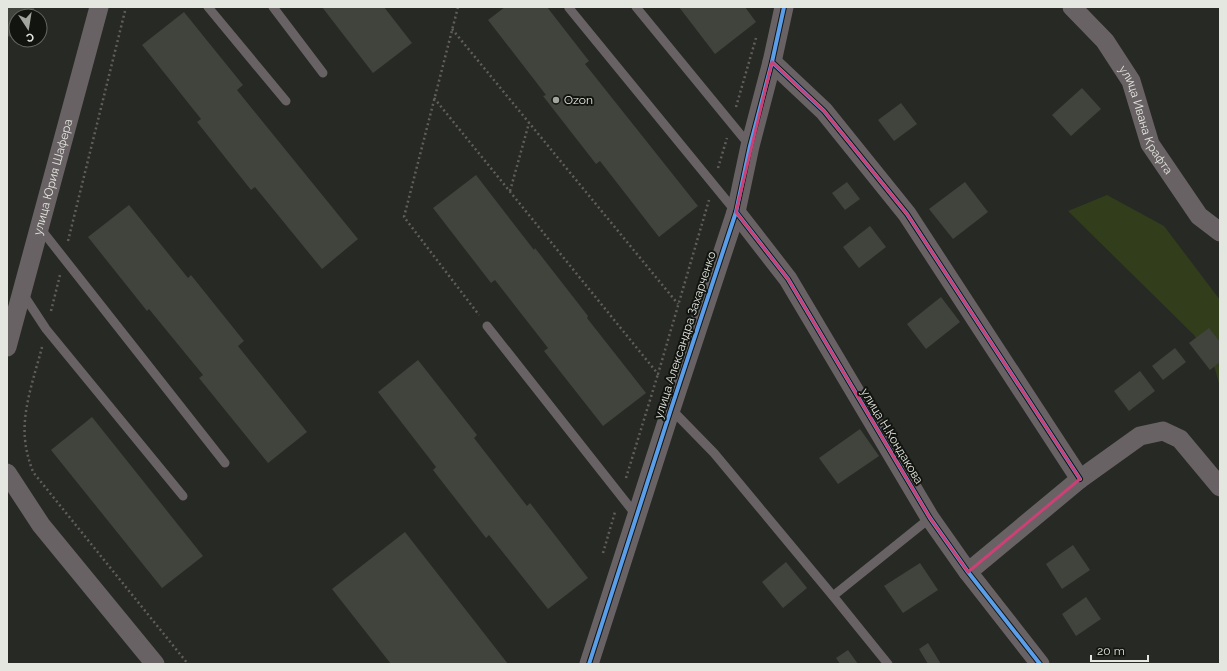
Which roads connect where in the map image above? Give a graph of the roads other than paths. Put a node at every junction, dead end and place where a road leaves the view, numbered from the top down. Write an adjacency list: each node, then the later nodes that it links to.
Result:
1 (99, 7): 13 (street, улица Юрия Шафера)
2 (208, 7): 10 (lane)
3 (273, 7): 9 (lane)
4 (570, 7): 12 (lane)
5 (636, 7): 11 (lane)
6 (784, 7): 8 (street, улица Александра Захарченко)
7 (1072, 7): 14 (street, улица Ивана Крафта)
8 (772, 62): 11 (street, улица Александра Захарченко); 21 (street)
9 (323, 73)
10 (286, 101)
11 (750, 146): 12 (street, улица Александра Захарченко)
12 (736, 212): 18 (street, улица Александра Захарченко); 25 (street, улица Н.Кондакова)
13 (39, 228): 15 (street, улица Юрия Шафера); 19 (lane)
14 (1220, 232)
15 (22, 293): 17 (street, улица Юрия Шафера); 23 (lane)
16 (487, 326): 24 (lane)
17 (7, 347)
18 (671, 409): 24 (street, улица Александра Захарченко); 27 (lane)
19 (225, 462)
20 (7, 473): 28 (street)
21 (1080, 479): 22 (street); 26 (street)
22 (1220, 487)
23 (183, 496)
24 (636, 515): 29 (street, улица Александра Захарченко)
25 (930, 518): 26 (street, улица Н.Кондакова); 27 (lane)
26 (968, 572): 31 (street, улица Н.Кондакова)
27 (833, 596): 30 (lane)
28 (155, 664)
29 (589, 664)
30 (888, 664)
31 (1040, 664)

